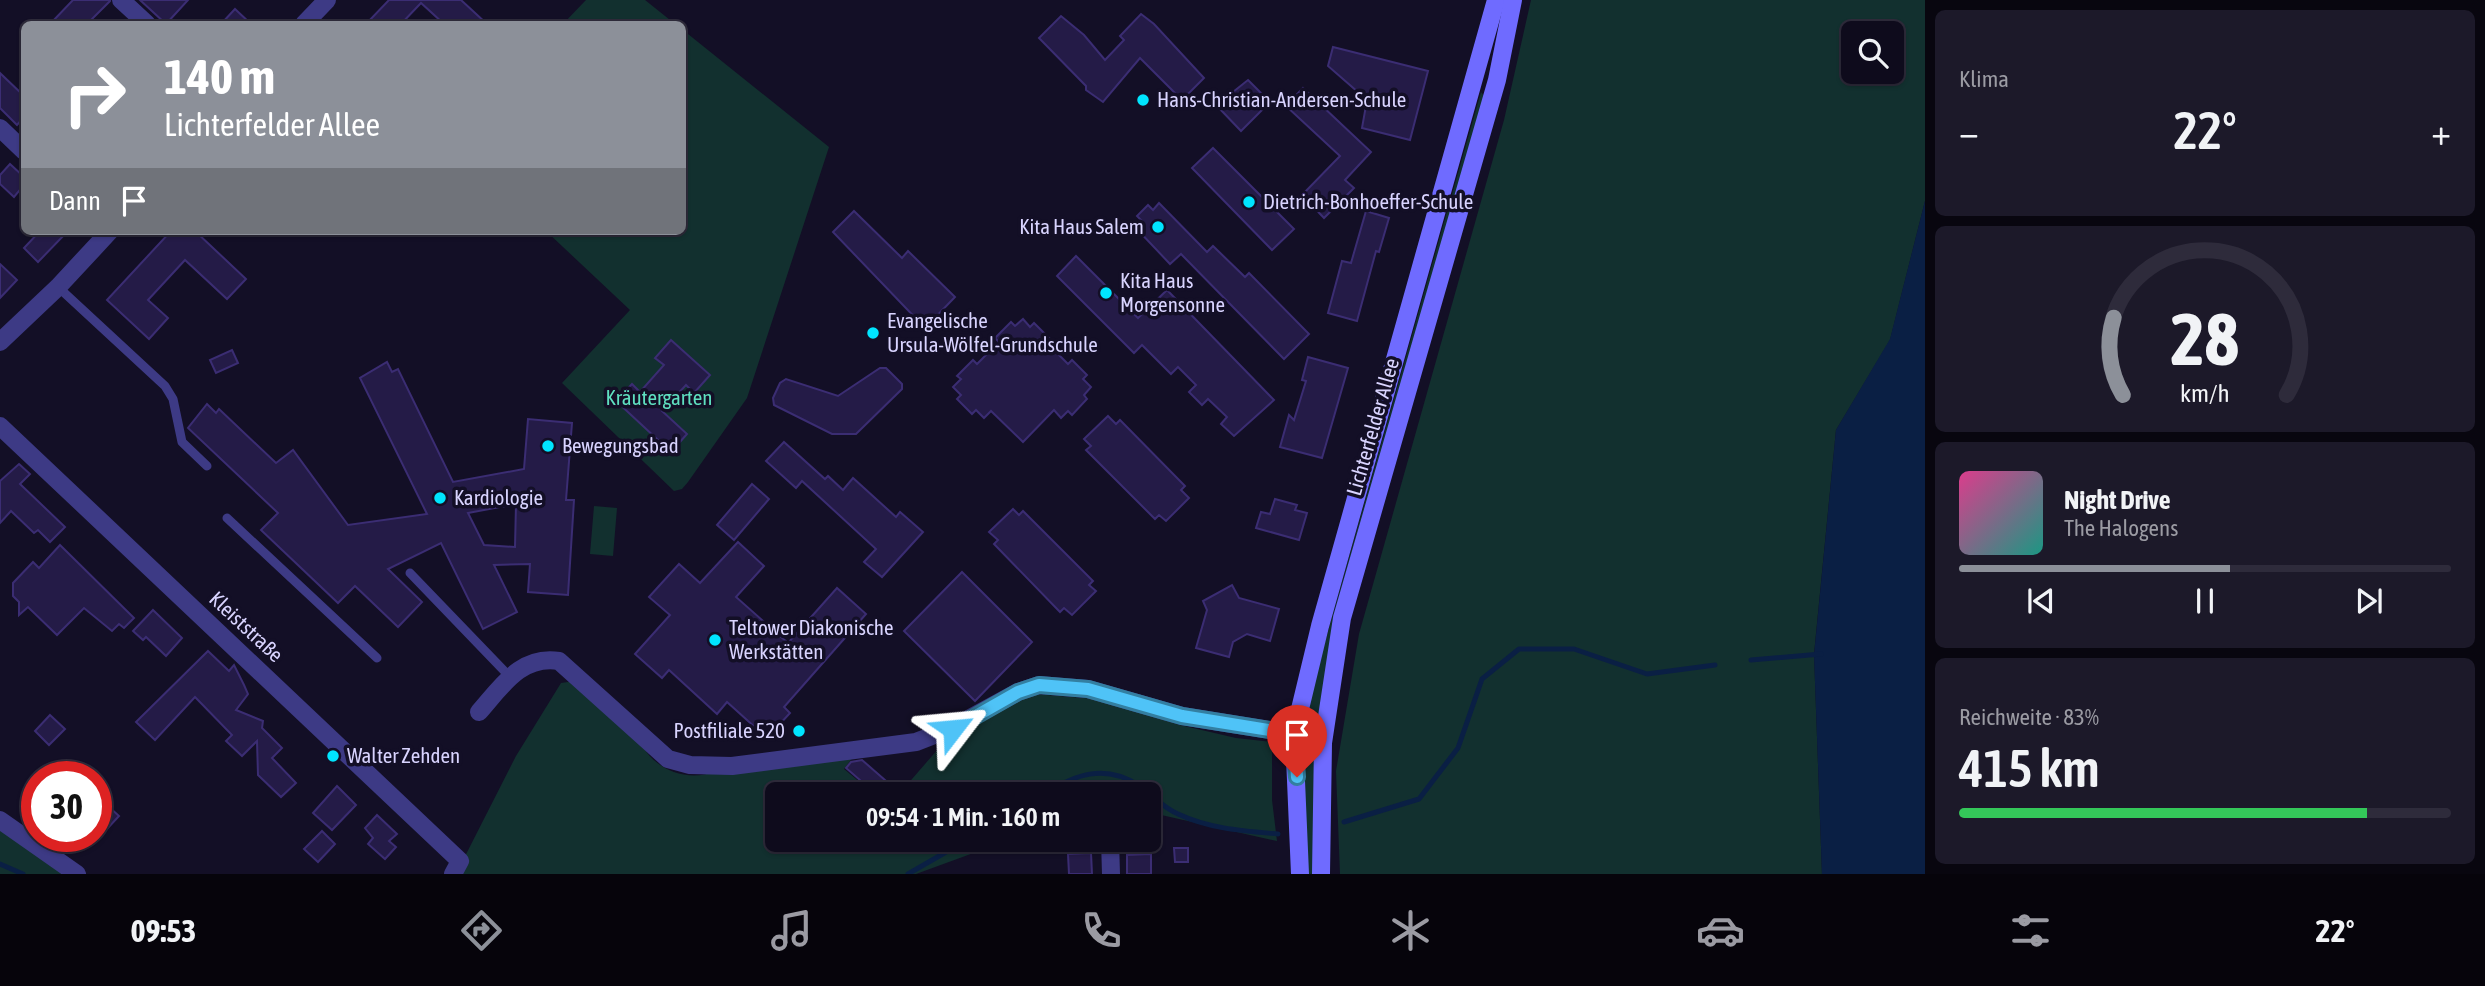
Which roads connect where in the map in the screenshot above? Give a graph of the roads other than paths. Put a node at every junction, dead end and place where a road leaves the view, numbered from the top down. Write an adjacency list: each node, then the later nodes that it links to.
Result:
1 (121, 0): 5 (street)
2 (327, 0): 6 (street)
3 (1496, 0): 19 (main road, Lichterfelder Allee)
4 (1513, 0): 26 (main road, Lichterfelder Allee)
5 (144, 21)
6 (306, 21)
7 (0, 128): 8 (street)
8 (21, 148)
9 (106, 235): 10 (street)
10 (58, 287): 11 (street); 13 (lane)
11 (0, 342)
12 (0, 426): 22 (street, Kleiststraße)
13 (207, 466)
14 (227, 518): 16 (lane)
15 (411, 573): 17 (lane)
16 (377, 658)
17 (511, 678): 18 (street); 19 (street)
18 (479, 712)
19 (1294, 734): 25 (main road, Lichterfelder Allee)
20 (0, 820): 23 (street)
21 (1110, 852): 24 (street)
22 (456, 868)
23 (77, 874)
24 (1111, 874)
25 (1300, 874)
26 (1321, 874)

